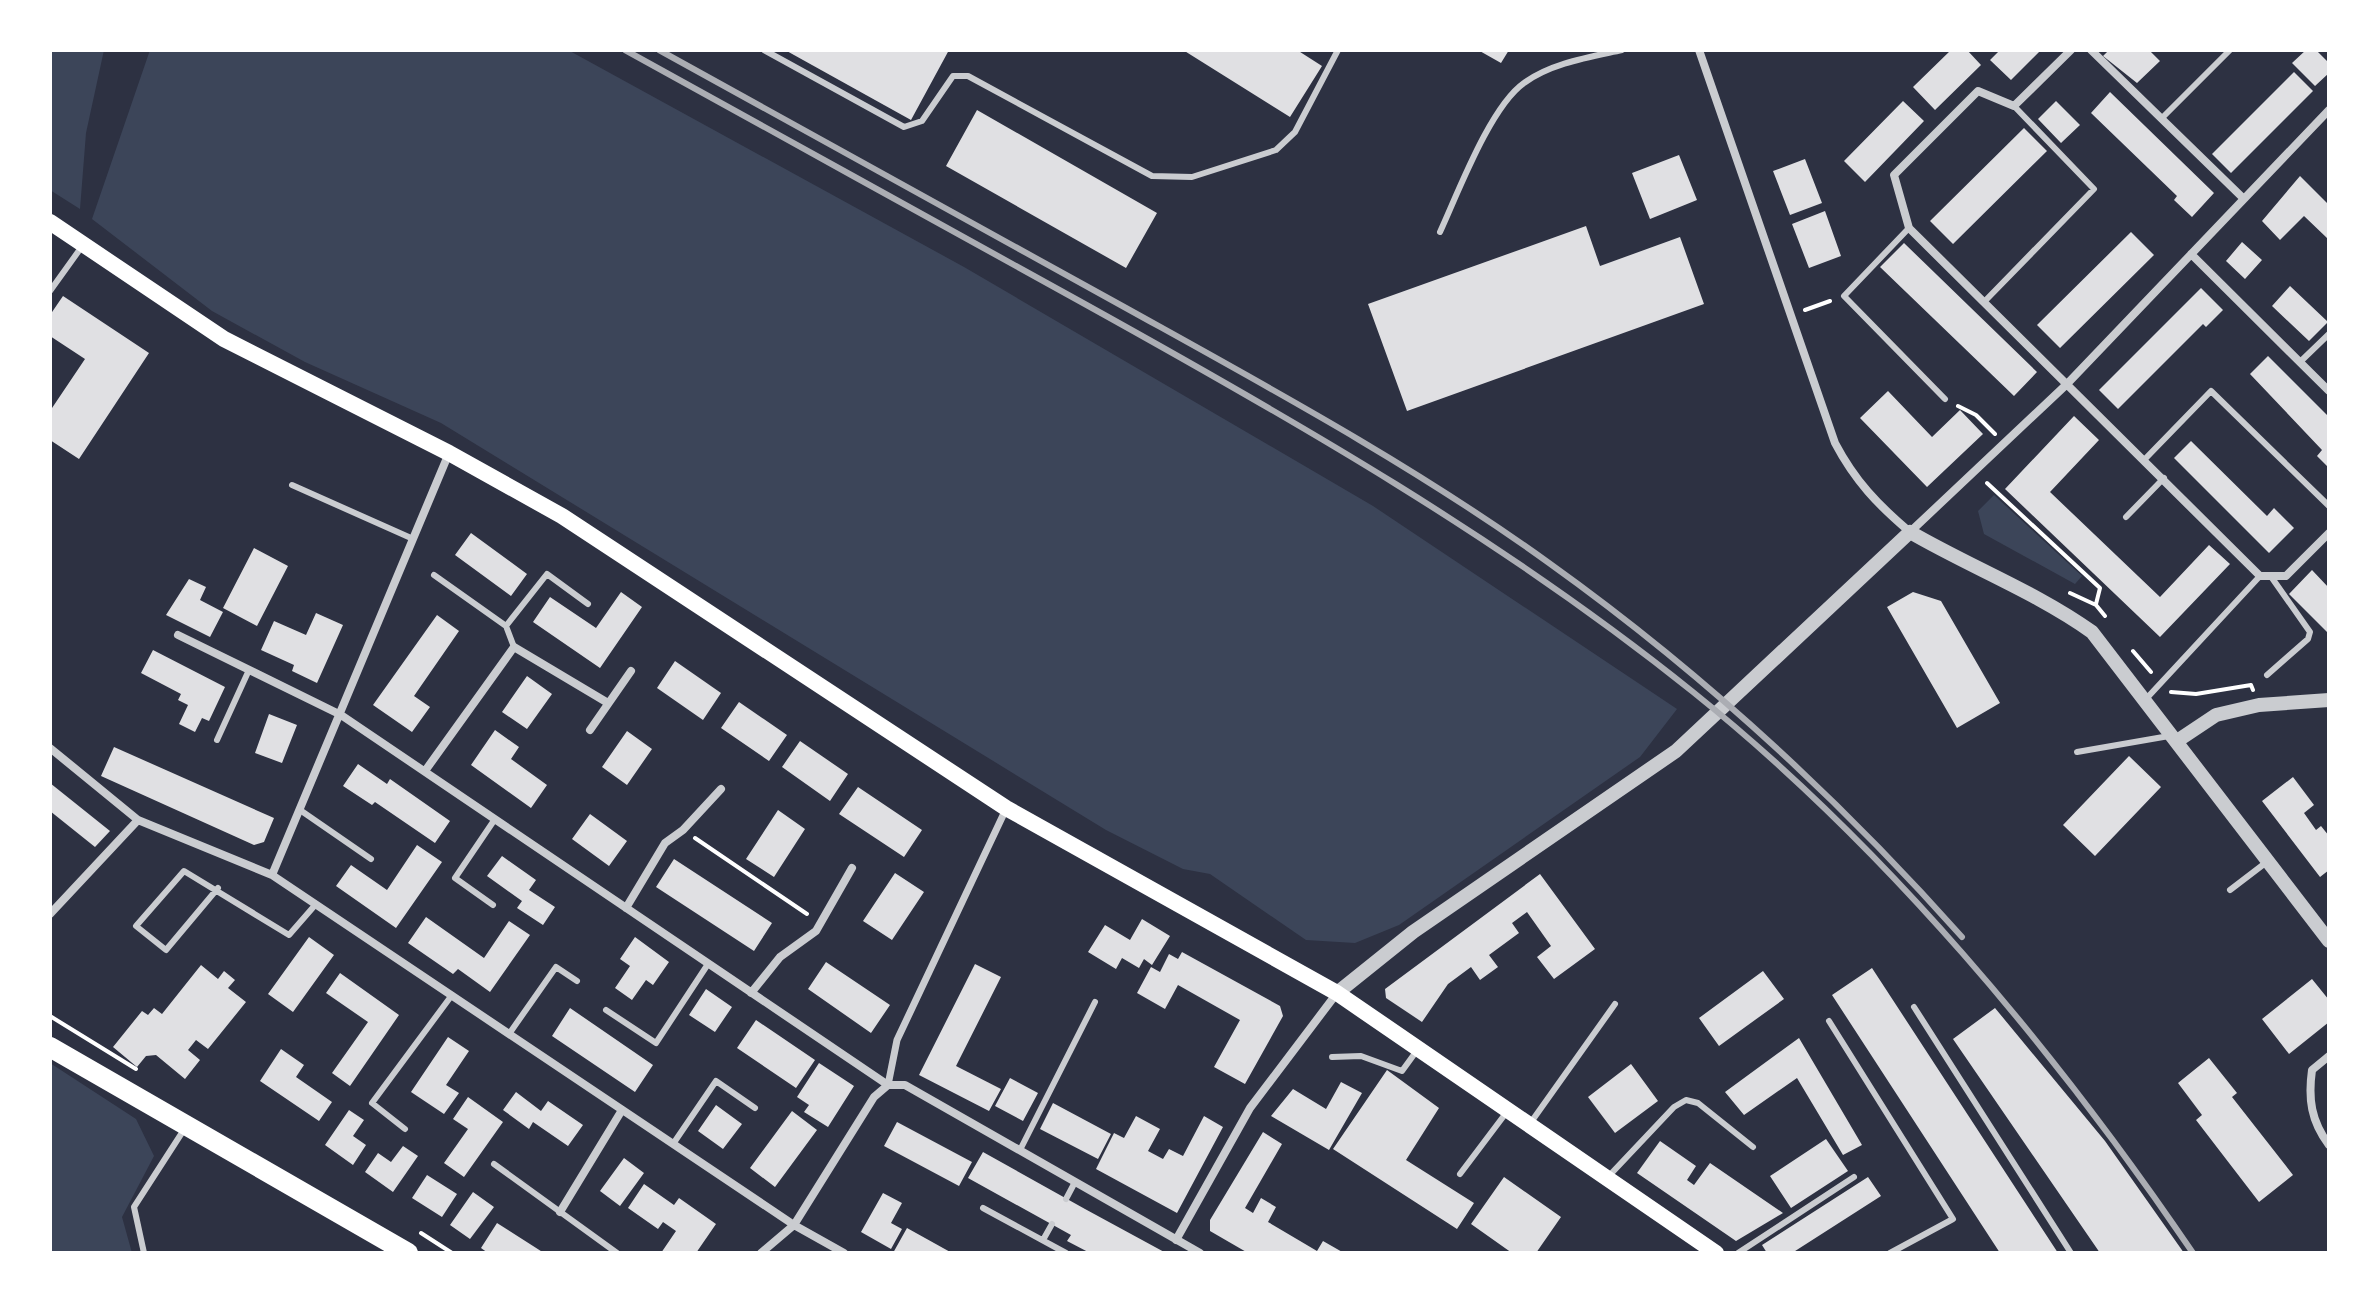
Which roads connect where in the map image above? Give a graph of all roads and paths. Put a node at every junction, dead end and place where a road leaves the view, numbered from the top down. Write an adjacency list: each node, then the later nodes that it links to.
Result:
1 (764, 50): 2 (lane)
2 (1338, 50)
3 (1622, 50): 14 (lane)
4 (1699, 50): 20 (street)
5 (2071, 50): 8 (street)
6 (2091, 50): 10 (street)
7 (2230, 50): 10 (lane)
8 (2014, 106): 13 (street); 19 (lane)
9 (2329, 110): 11 (street)
10 (2161, 119): 11 (street)
11 (2244, 199): 16 (street)
12 (50, 222): 15 (main road)
13 (1909, 228): 18 (lane); 19 (street)
14 (1440, 232)
15 (83, 245): 17 (lane); 27 (main road)
16 (2191, 254): 22 (street); 23 (street)
17 (50, 291)
18 (1844, 296): 20 (path); 25 (lane)
19 (1984, 302): 23 (street)
20 (1791, 316): 34 (street)
21 (2329, 334): 22 (lane)
22 (2300, 362): 24 (street)
23 (2067, 384): 26 (street); 28 (street)
24 (2329, 391)
25 (1945, 399): 26 (path)
26 (2006, 444): 29 (street)
27 (449, 453): 36 (street); 59 (main road)
28 (2145, 459): 30 (street); 32 (lane)
29 (1976, 473): 34 (street); 41 (path)
30 (2164, 478): 33 (lane); 38 (street)
31 (292, 485): 36 (lane)
32 (2329, 506)
33 (2126, 517)
34 (1910, 532): 48 (street); 79 (street)
35 (2329, 533): 39 (street)
36 (411, 538): 51 (street)
37 (434, 575): 42 (lane)
38 (2260, 576): 39 (street); 48 (lane)
39 (2272, 578): 47 (lane)
40 (588, 604): 42 (lane)
41 (2096, 605)
42 (506, 626): 44 (lane)
43 (178, 635): 45 (street)
44 (514, 647): 50 (street); 57 (street)
45 (249, 670): 51 (street); 54 (lane)
46 (631, 671): 50 (street)
47 (2267, 675)
48 (2145, 700): 53 (street)
49 (2329, 700): 53 (street)
50 (608, 703): 52 (street)
51 (341, 715): 57 (street); 60 (street)
52 (590, 730)
53 (2175, 738): 56 (lane); 65 (street)
54 (217, 740)
55 (50, 748): 62 (street)
56 (2077, 752)
57 (425, 771): 61 (street)
58 (721, 789): 63 (street)
59 (1006, 808): 79 (main road); 91 (street)
60 (300, 810): 64 (lane); 67 (street)
61 (495, 819): 71 (lane); 72 (street)
62 (138, 820): 67 (street); 73 (street)
63 (683, 830): 72 (street); 74 (path)
64 (371, 859)
65 (2268, 861): 69 (lane); 75 (street)
66 (852, 868): 74 (street)
67 (272, 875): 70 (street)
68 (218, 888): 68 (lane); 70 (lane)
69 (2230, 890)
70 (316, 904): 80 (street)
71 (493, 905)
72 (626, 908): 76 (street)
73 (50, 914)
74 (821, 923): 78 (street)
75 (2329, 941)
76 (708, 964): 78 (street); 84 (lane)
77 (577, 981): 86 (lane)
78 (751, 993): 91 (street)
79 (1337, 993): 88 (main road); 113 (street)
80 (452, 995): 86 (street); 97 (lane)
81 (1095, 1002): 101 (lane)
82 (1615, 1004): 96 (lane)
83 (1914, 1007): 124 (lane)
84 (606, 1010)
85 (1829, 1021): 123 (lane)
86 (509, 1034): 93 (street)
87 (50, 1047): 95 (main road)
88 (1418, 1049): 90 (lane); 94 (main road)
89 (2329, 1056): 99 (street)
90 (1332, 1057)
91 (888, 1085): 101 (street); 111 (street)
92 (755, 1108): 98 (lane)
93 (622, 1110): 98 (street); 109 (street)
94 (1508, 1110): 96 (main road); 103 (lane)
95 (187, 1125): 114 (main road); 115 (lane)
96 (1529, 1125): 105 (main road)
97 (405, 1129)
98 (673, 1144): 111 (street)
99 (2329, 1145)
100 (1753, 1147): 105 (lane)
101 (1020, 1150): 106 (street)
102 (494, 1164): 109 (lane)
103 (1460, 1174)
104 (1854, 1177): 122 (lane)
105 (1607, 1178): 121 (main road)
106 (1075, 1182): 107 (lane); 113 (street)
107 (1066, 1199)
108 (983, 1208): 112 (lane)
109 (560, 1212): 116 (lane)
110 (1052, 1224): 112 (lane)
111 (794, 1225): 117 (street); 118 (street)
112 (1043, 1240): 119 (lane)
113 (1176, 1240): 120 (street)
114 (405, 1252)
115 (144, 1253)
116 (617, 1253)
117 (761, 1253)
118 (844, 1253)
119 (1066, 1253)
120 (1200, 1253)
121 (1716, 1253)
122 (1738, 1253)
123 (1890, 1253)
124 (2071, 1253)

